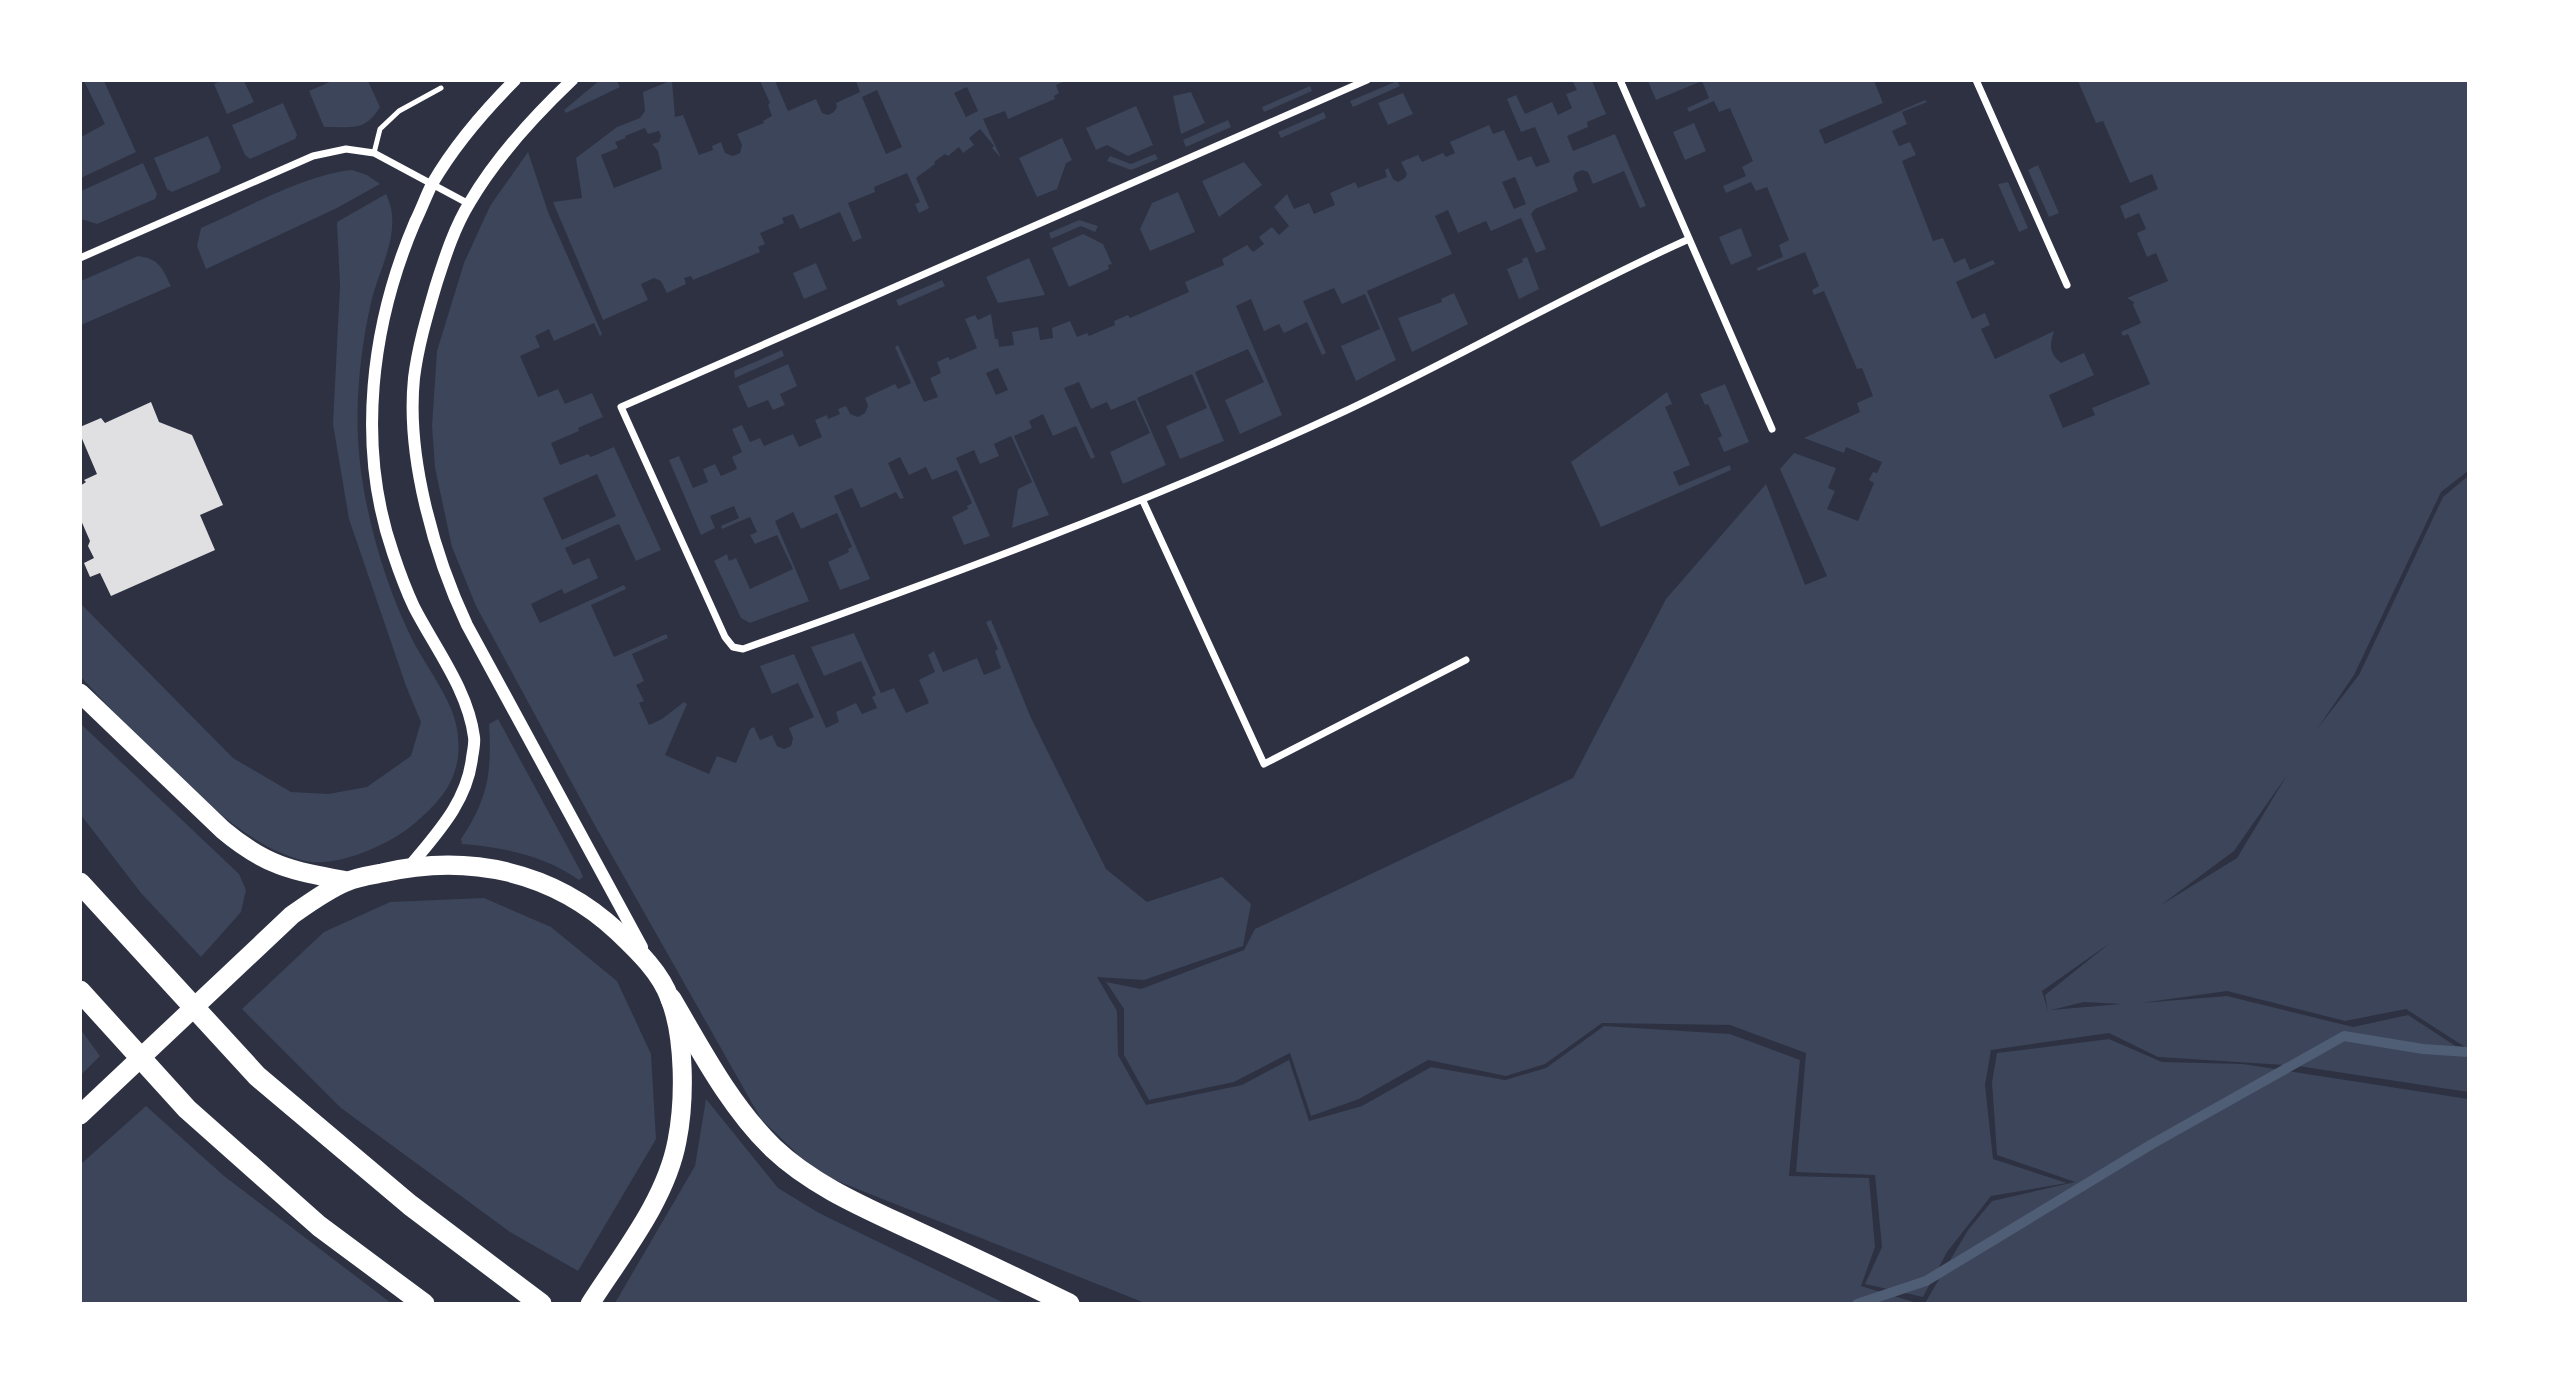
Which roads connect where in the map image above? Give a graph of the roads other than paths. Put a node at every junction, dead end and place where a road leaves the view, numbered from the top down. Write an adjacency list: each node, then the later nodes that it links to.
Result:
1 (515, 80): 8 (street)
2 (572, 80): 9 (street)
3 (1367, 80): 14 (street)
4 (1620, 80): 10 (street)
5 (1976, 80): 12 (street)
6 (441, 88): 7 (lane)
7 (374, 153): 8 (street); 11 (street)
8 (432, 184): 9 (street); 17 (street)
9 (469, 204): 20 (street)
10 (1689, 239): 13 (street); 14 (street)
11 (80, 258)
12 (2067, 285)
13 (1772, 429)
14 (1143, 500): 15 (street)
15 (1465, 660)
16 (80, 693): 18 (highway)
17 (410, 866): 18 (highway); 20 (highway)
18 (348, 881): 23 (highway)
19 (80, 883): 26 (highway)
20 (659, 978): 22 (highway)
21 (80, 991): 25 (highway)
22 (671, 999): 24 (highway); 27 (highway)
23 (80, 1115)
24 (594, 1298)
25 (424, 1304)
26 (541, 1304)
27 (1069, 1304)

